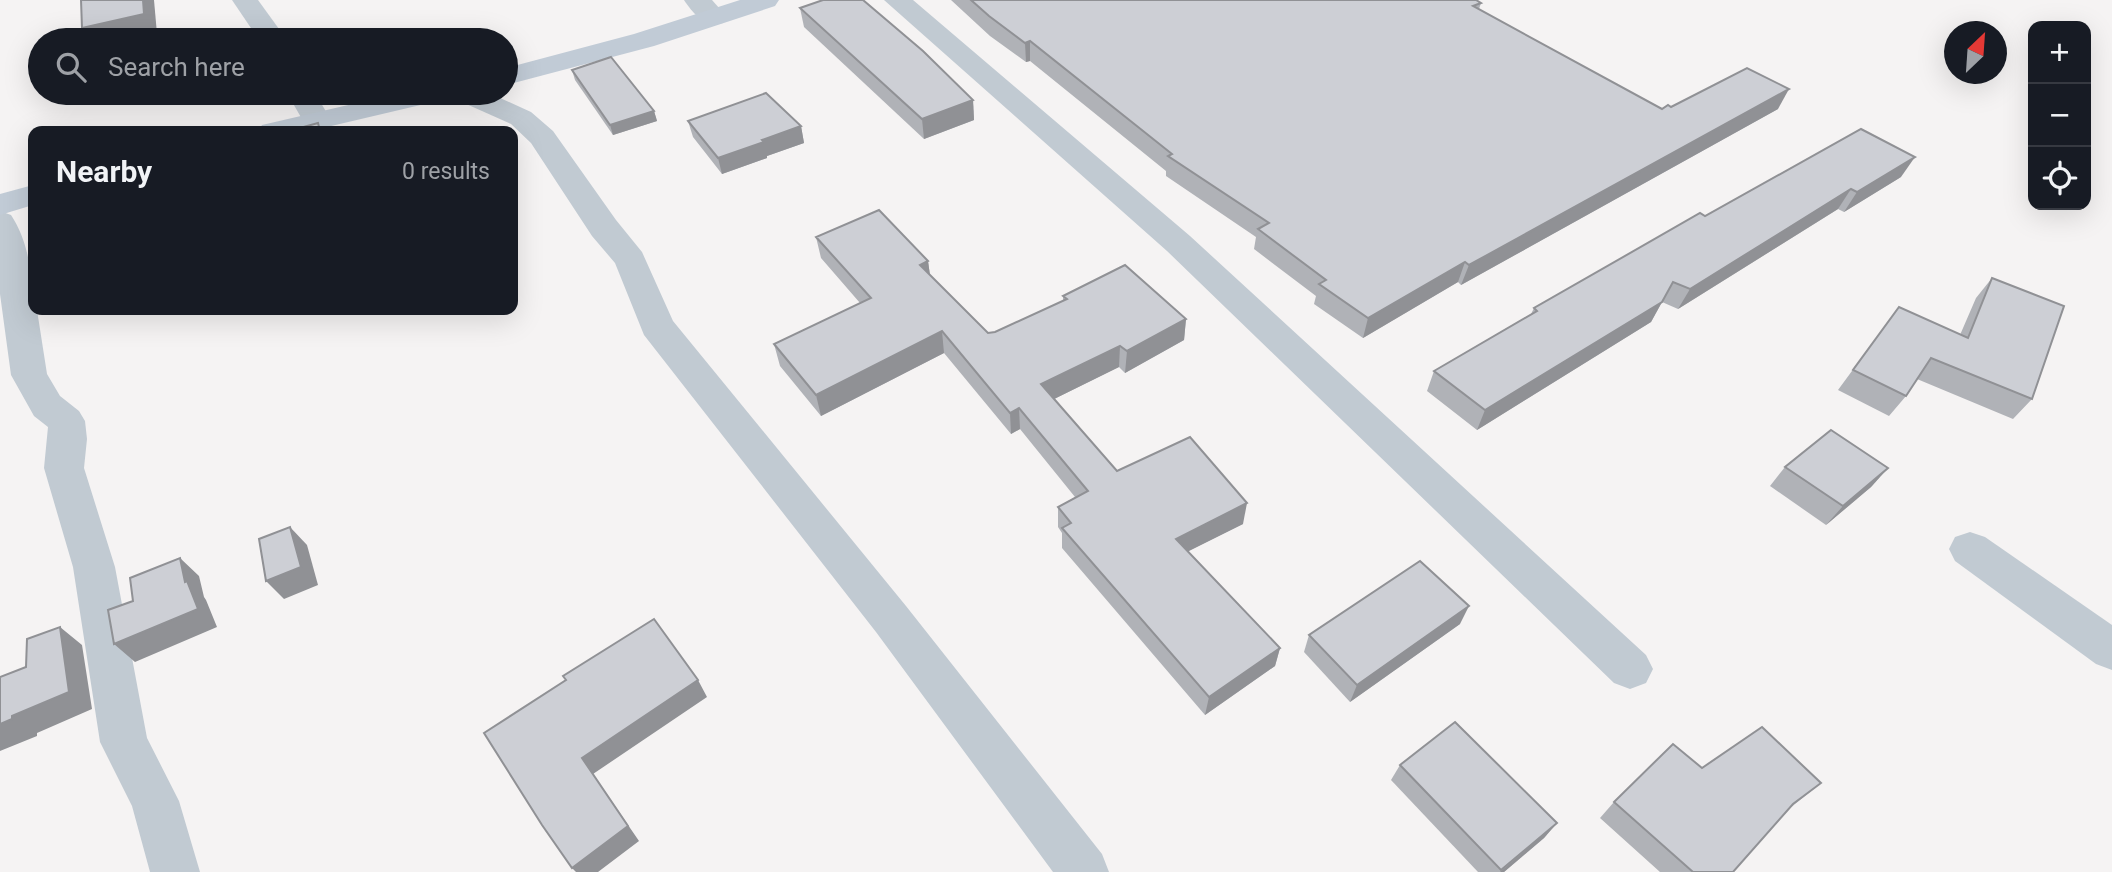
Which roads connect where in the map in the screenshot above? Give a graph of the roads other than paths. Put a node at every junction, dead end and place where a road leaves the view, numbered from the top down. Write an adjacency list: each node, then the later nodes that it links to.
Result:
1 (246, 0): 5 (street)
2 (766, 0): 4 (street)
3 (897, 0): 17 (street)
4 (705, 9): 6 (street)
5 (264, 28)
6 (518, 74)
7 (308, 105): 10 (street)
8 (383, 105): 10 (street)
9 (491, 105): 19 (street)
10 (316, 120): 11 (street)
11 (293, 126)
12 (28, 197): 13 (street)
13 (0, 205)
14 (0, 222): 18 (street)
15 (1970, 549): 16 (street)
16 (2112, 650)
17 (1630, 669)
18 (175, 872)
19 (1084, 872)

